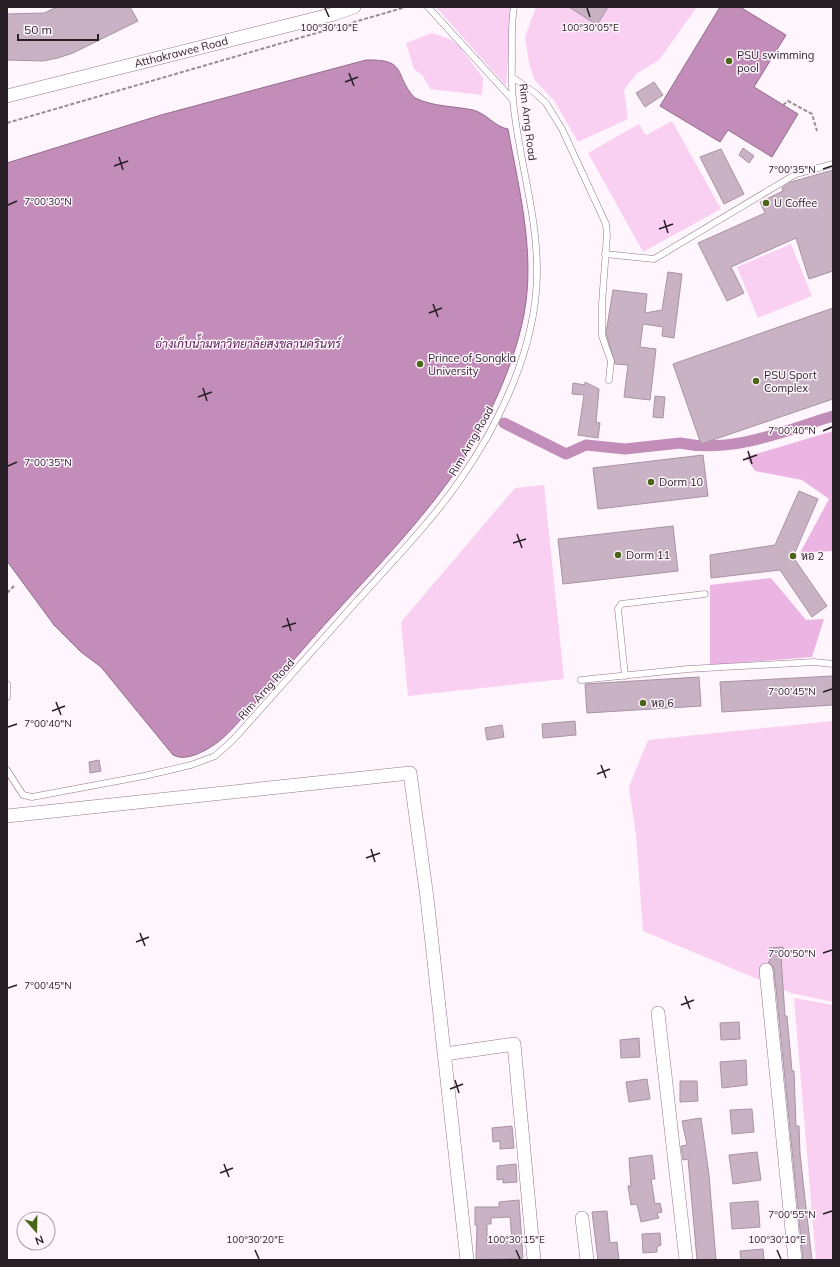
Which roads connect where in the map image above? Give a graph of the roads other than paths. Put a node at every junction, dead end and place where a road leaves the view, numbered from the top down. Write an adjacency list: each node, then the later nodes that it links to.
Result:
1 (354, 7): 5 (street, Atthakrawee Road)
2 (428, 7): 6 (lane)
3 (514, 7): 4 (lane, Rim Arng Road)
4 (512, 77): 6 (lane, Rim Arng Road); 8 (lane)
5 (7, 96)
6 (512, 99): 16 (lane, Rim Arng Road)
7 (833, 164): 8 (lane)
8 (605, 254): 9 (lane)
9 (610, 380)
10 (705, 594): 12 (lane)
11 (833, 664): 12 (lane)
12 (625, 676): 13 (lane)
13 (581, 680)
14 (7, 684): 15 (lane)
15 (7, 697)
16 (7, 770)
17 (7, 816): 20 (street)
18 (766, 970): 26 (street)
19 (658, 1013): 25 (street)
20 (445, 1054): 22 (street); 23 (street)
21 (582, 1218): 24 (street)
22 (467, 1260)
23 (534, 1260)
24 (587, 1260)
25 (686, 1260)
26 (795, 1260)

